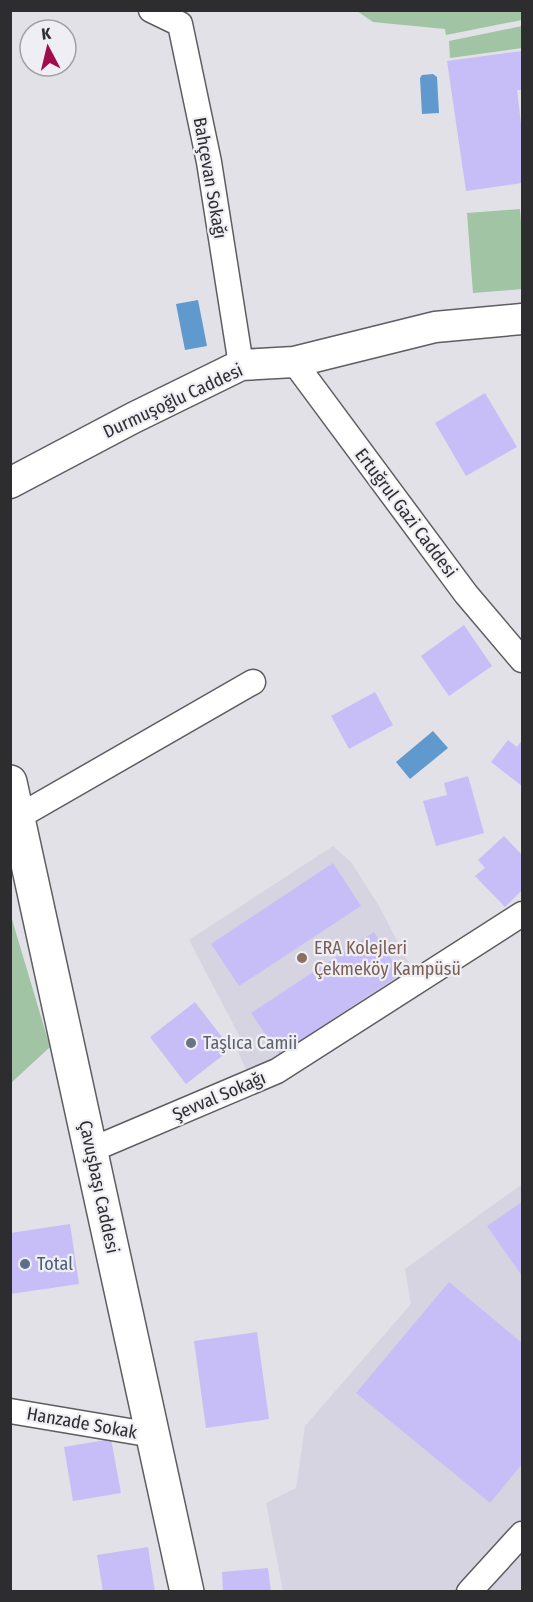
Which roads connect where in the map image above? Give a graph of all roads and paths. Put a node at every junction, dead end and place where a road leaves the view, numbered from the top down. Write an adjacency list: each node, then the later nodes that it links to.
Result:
1 (152, 10): 4 (street, Bahçevan Sokağı)
2 (522, 319): 3 (street, Durmuşoğlu Caddesi)
3 (294, 362): 4 (street, Durmuşoğlu Caddesi); 6 (street, Ertuğrul Gazi Caddesi)
4 (241, 365): 5 (street, Durmuşoğlu Caddesi)
5 (10, 483)
6 (522, 660)
7 (253, 682): 9 (street)
8 (10, 782): 9 (main road, Çavuşbaşı Caddesi)
9 (18, 817): 11 (main road, Çavuşbaşı Caddesi)
10 (522, 914): 11 (street, Şevval Sokağı)
11 (91, 1150): 13 (main road, Çavuşbaşı Caddesi)
12 (10, 1411): 13 (street, Hanzade Sokak)
13 (153, 1435): 15 (main road, Çavuşbaşı Caddesi)
14 (522, 1534): 16 (street)
15 (187, 1592)
16 (469, 1592)

